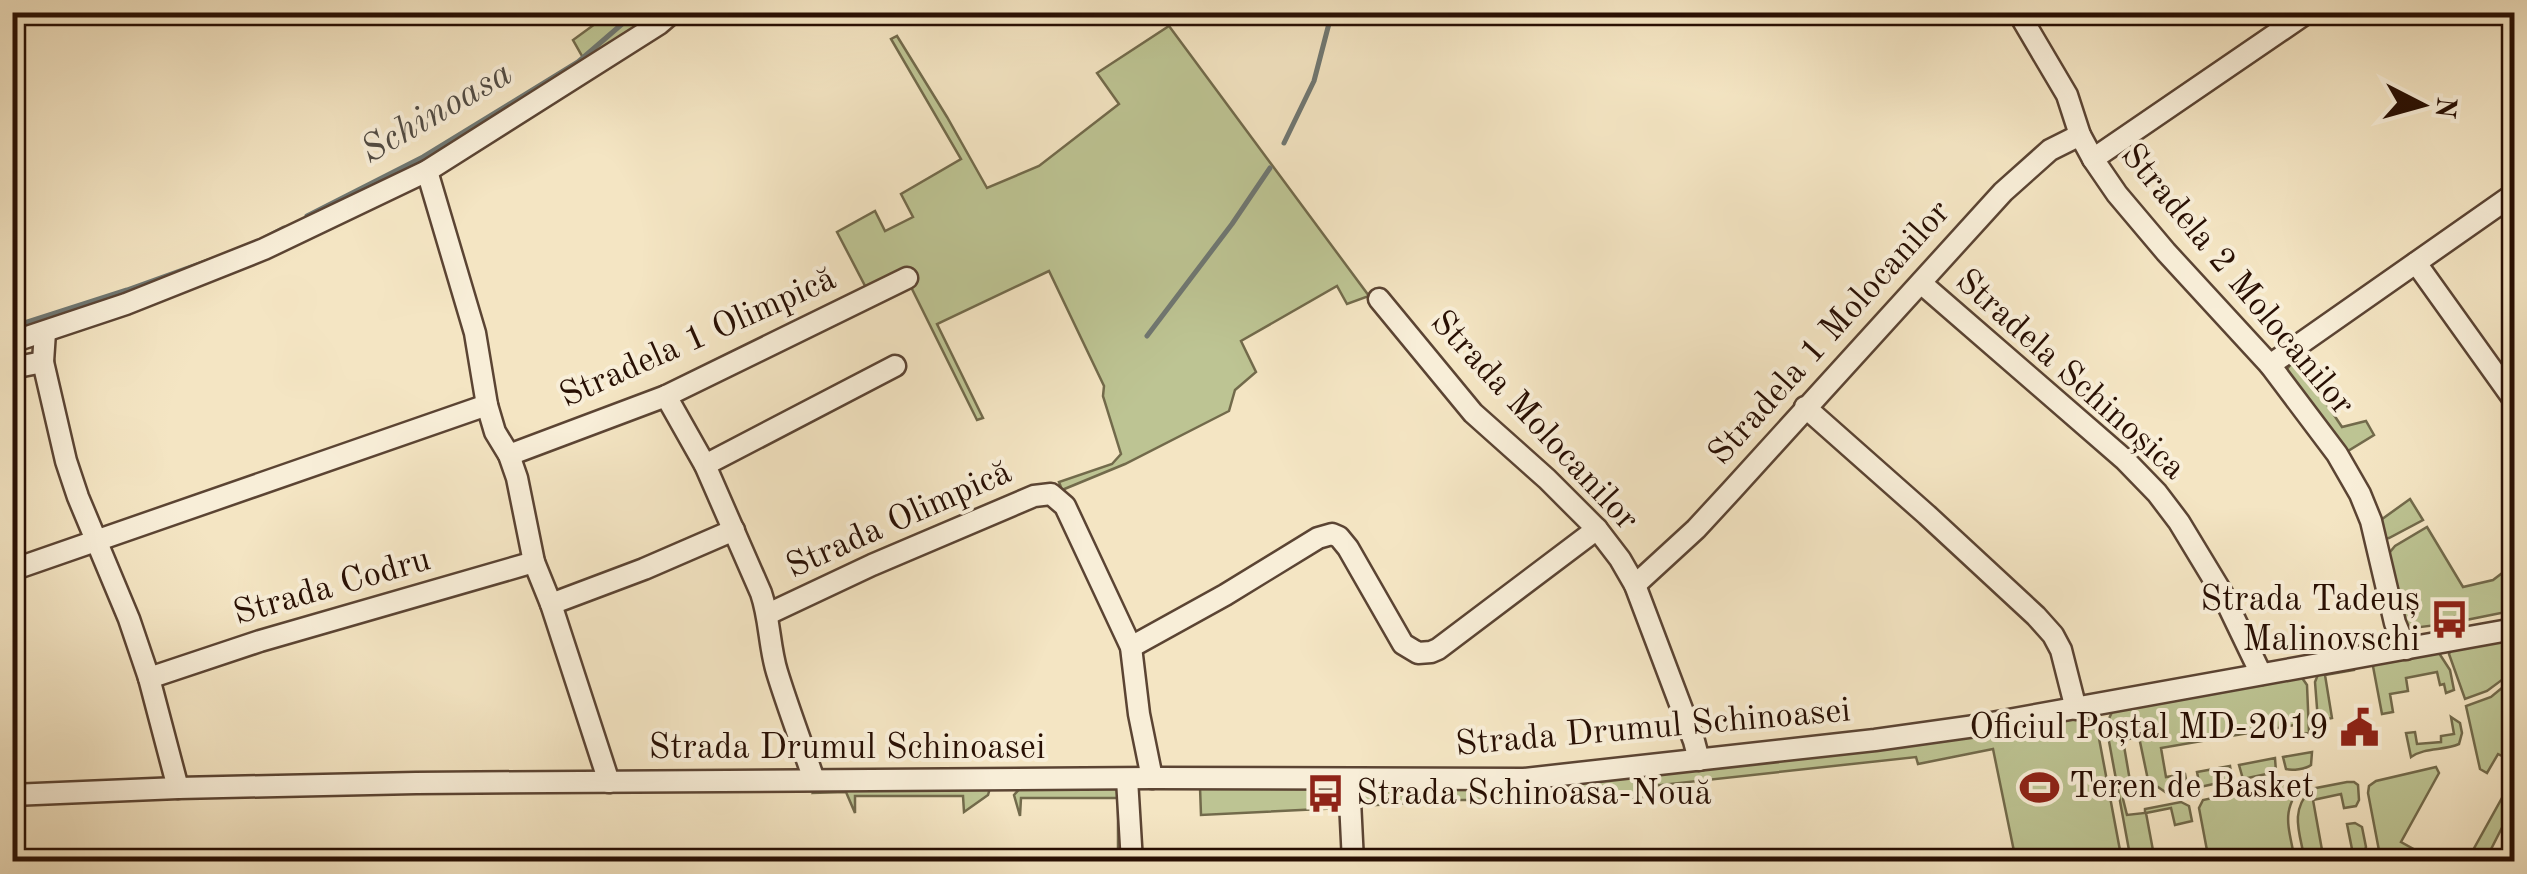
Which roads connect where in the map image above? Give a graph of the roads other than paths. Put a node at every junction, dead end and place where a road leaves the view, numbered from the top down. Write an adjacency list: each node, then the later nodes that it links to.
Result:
1 (673, 12): 6 (street)
2 (2308, 12): 5 (street)
3 (2018, 13): 4 (street, Stradela 2 Molocanilor)
4 (2080, 134): 5 (street, Stradela 2 Molocanilor); 10 (street, Stradela 1 Molocanilor)
5 (2093, 158): 15 (street, Stradela 2 Molocanilor)
6 (428, 171): 12 (street); 20 (street)
7 (2514, 194): 8 (street)
8 (2416, 264): 15 (street); 19 (street)
9 (906, 278): 18 (street, Stradela 1 Olimpică)
10 (1921, 283): 21 (street, Stradela 1 Molocanilor); 35 (street, Stradela Schinoșica)
11 (1378, 298): 24 (street, Strada Molocanilor)
12 (45, 332): 13 (street); 14 (street)
13 (12, 342)
14 (42, 362): 17 (street); 26 (street)
15 (2270, 365): 34 (street, Stradela 2 Molocanilor)
16 (896, 366): 23 (street)
17 (12, 368)
18 (666, 396): 22 (street, Stradela 1 Olimpică); 23 (street)
19 (2514, 400)
20 (487, 405): 22 (street); 26 (street)
21 (1805, 408): 29 (street, Stradela 1 Molocanilor); 37 (street)
22 (510, 455): 27 (street, Strada Drumul Schinoasei)
23 (706, 465): 25 (street)
24 (1598, 529): 29 (street, Strada Molocanilor); 33 (street)
25 (734, 530): 30 (street); 31 (street)
26 (97, 540): 28 (street); 36 (street)
27 (534, 562): 30 (street, Strada Drumul Schinoasei); 36 (street, Strada Codru)
28 (12, 570)
29 (1635, 585): 38 (street, Strada Molocanilor)
30 (551, 604): 43 (street, Strada Drumul Schinoasei)
31 (768, 614): 33 (street, Strada Olimpică); 41 (street)
32 (2514, 630): 34 (street, Strada Drumul Schinoasei)
33 (1131, 647): 39 (street, Strada Olimpică)
34 (2406, 649): 35 (street, Strada Drumul Schinoasei)
35 (2261, 674): 37 (street, Strada Drumul Schinoasei)
36 (149, 678): 44 (street)
37 (2076, 708): 38 (street, Strada Drumul Schinoasei)
38 (1699, 760): 42 (street, Strada Drumul Schinoasei)
39 (1152, 778): 40 (street, Strada Drumul Schinoasei); 42 (street, Strada Drumul Schinoasei)
40 (1127, 779): 41 (street, Strada Drumul Schinoasei); 46 (street)
41 (814, 780): 43 (street, Strada Drumul Schinoasei)
42 (1349, 780): 47 (street)
43 (609, 782): 44 (street, Strada Drumul Schinoasei)
44 (178, 788): 45 (street, Strada Drumul Schinoasei)
45 (12, 795)
46 (1132, 862)
47 (1353, 862)

